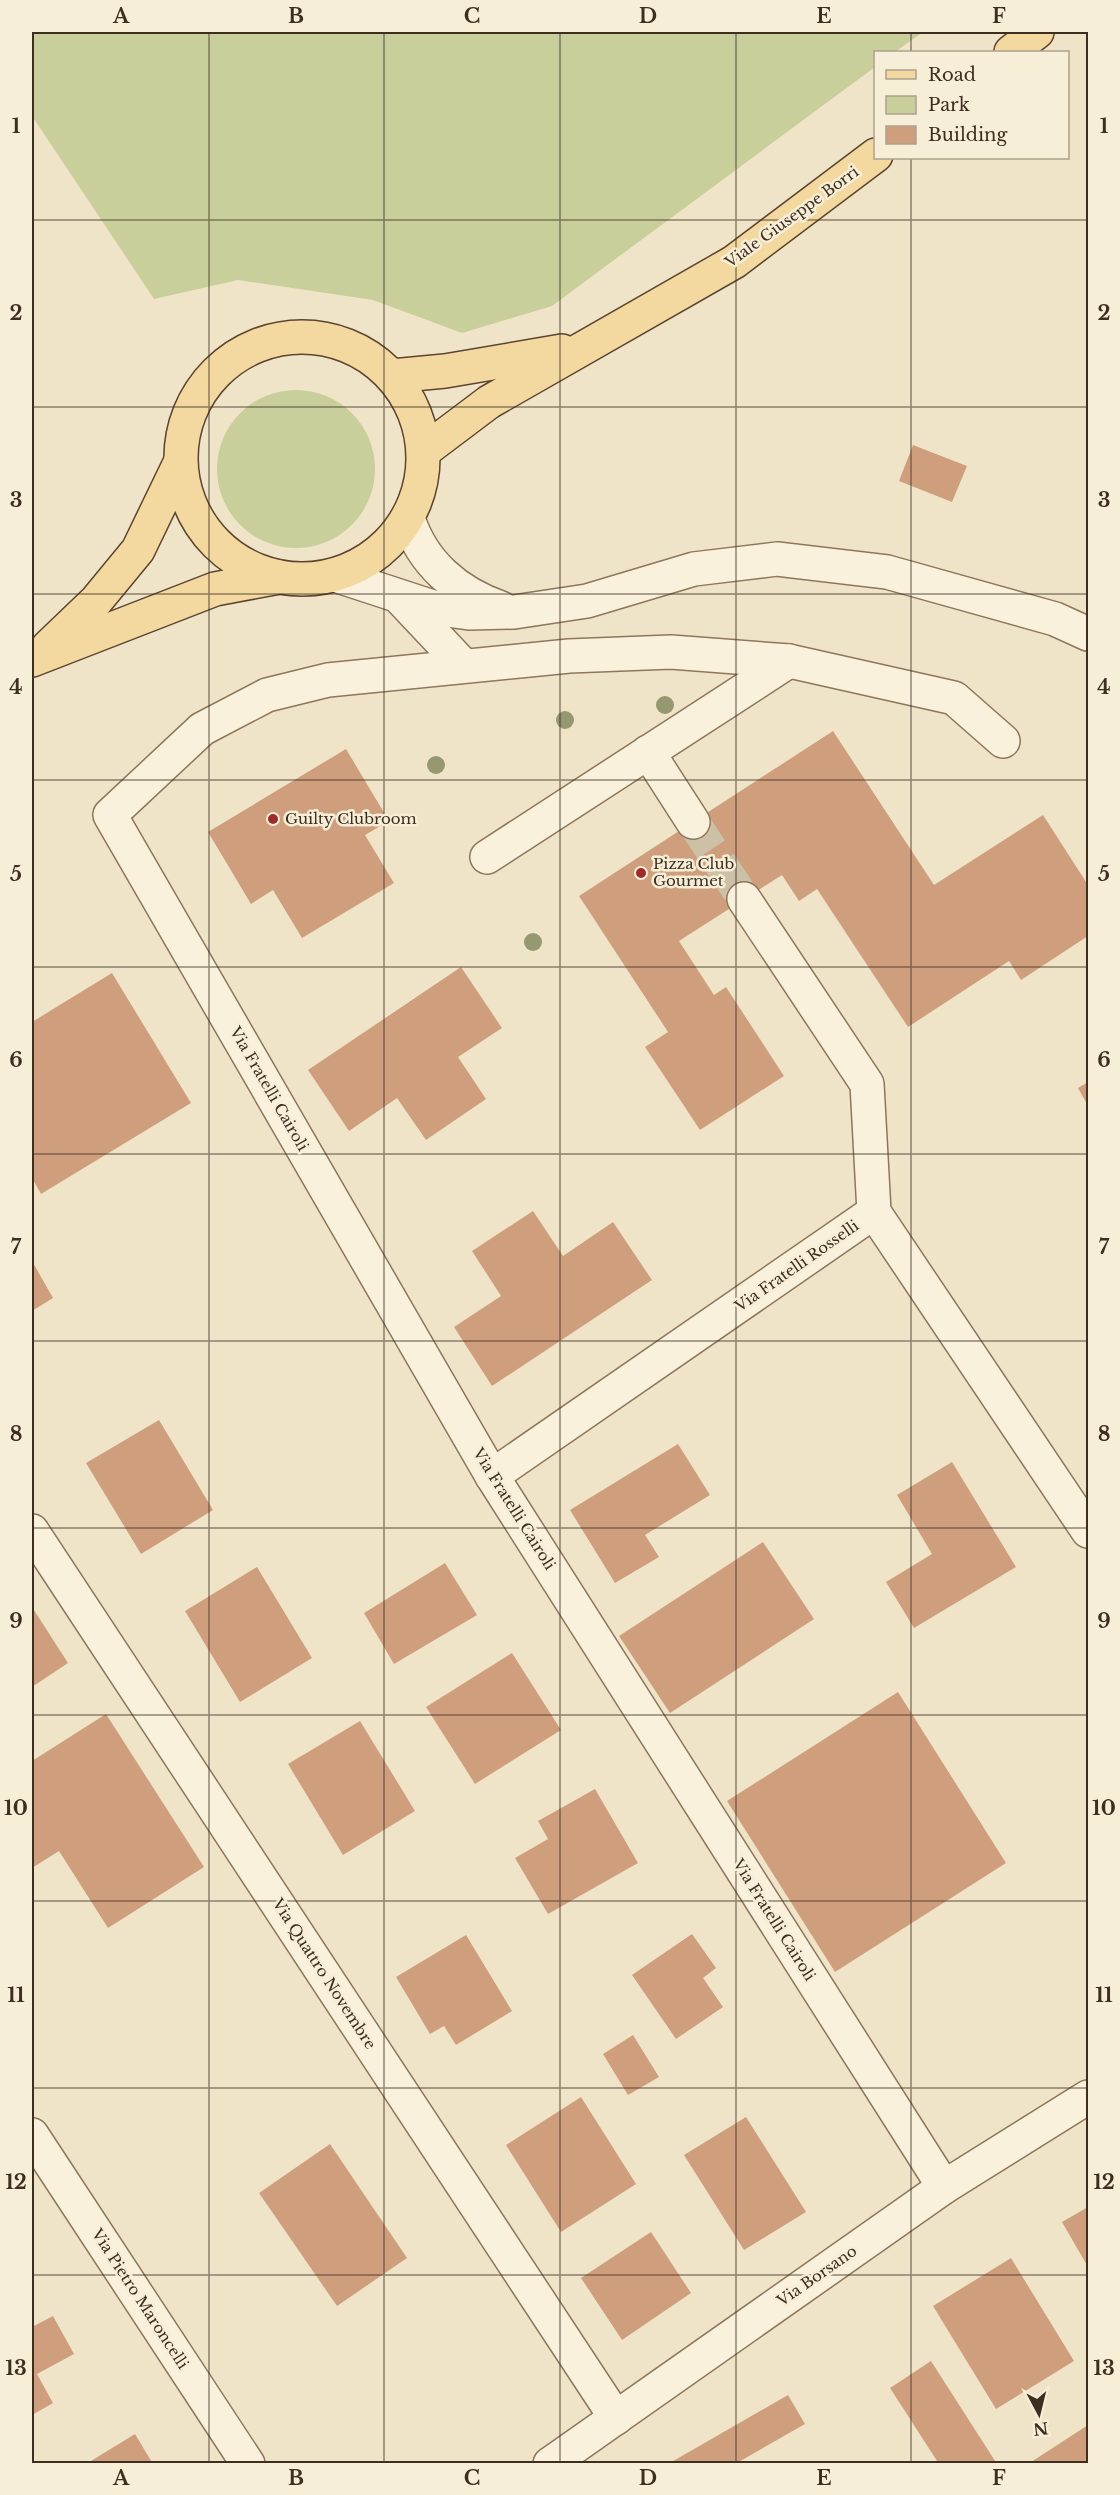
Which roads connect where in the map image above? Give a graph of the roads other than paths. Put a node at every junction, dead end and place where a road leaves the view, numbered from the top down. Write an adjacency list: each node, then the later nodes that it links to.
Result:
1 (1037, 32): 2 (main road)
2 (1012, 51)
3 (874, 157): 4 (main road, Viale Giuseppe Borri)
4 (582, 348): 5 (main road, Viale Giuseppe Borri); 6 (main road, Viale Giuseppe Borri)
5 (392, 376): 6 (main road); 7 (main road)
6 (424, 451): 8 (main road)
7 (180, 463): 10 (main road); 14 (main road)
8 (408, 518): 9 (main road); 12 (street)
9 (335, 575): 10 (main road); 11 (street)
10 (280, 577): 14 (main road)
11 (398, 595): 12 (street); 16 (street)
12 (514, 612): 13 (street)
13 (1089, 634)
14 (34, 659)
15 (789, 661): 16 (street); 17 (street); 18 (street)
16 (463, 665): 23 (street, Via Fratelli Cairoli)
17 (1003, 741)
18 (648, 753): 19 (street); 20 (street)
19 (693, 822)
20 (487, 857)
21 (744, 898): 22 (street)
22 (874, 1212): 23 (street, Via Fratelli Rosselli); 25 (street, Via Fratelli Rosselli)
23 (492, 1476): 28 (street, Via Fratelli Cairoli)
24 (32, 1531): 29 (street, Via Quattro Novembre)
25 (1089, 1531)
26 (1089, 2097): 28 (street, Via Borsano)
27 (35, 2149): 31 (street, Via Pietro Maroncelli)
28 (944, 2187): 29 (street, Via Borsano)
29 (616, 2418): 30 (street, Via Borsano)
30 (591, 2452): 32 (street, Via Borsano)
31 (248, 2463)
32 (550, 2463)

